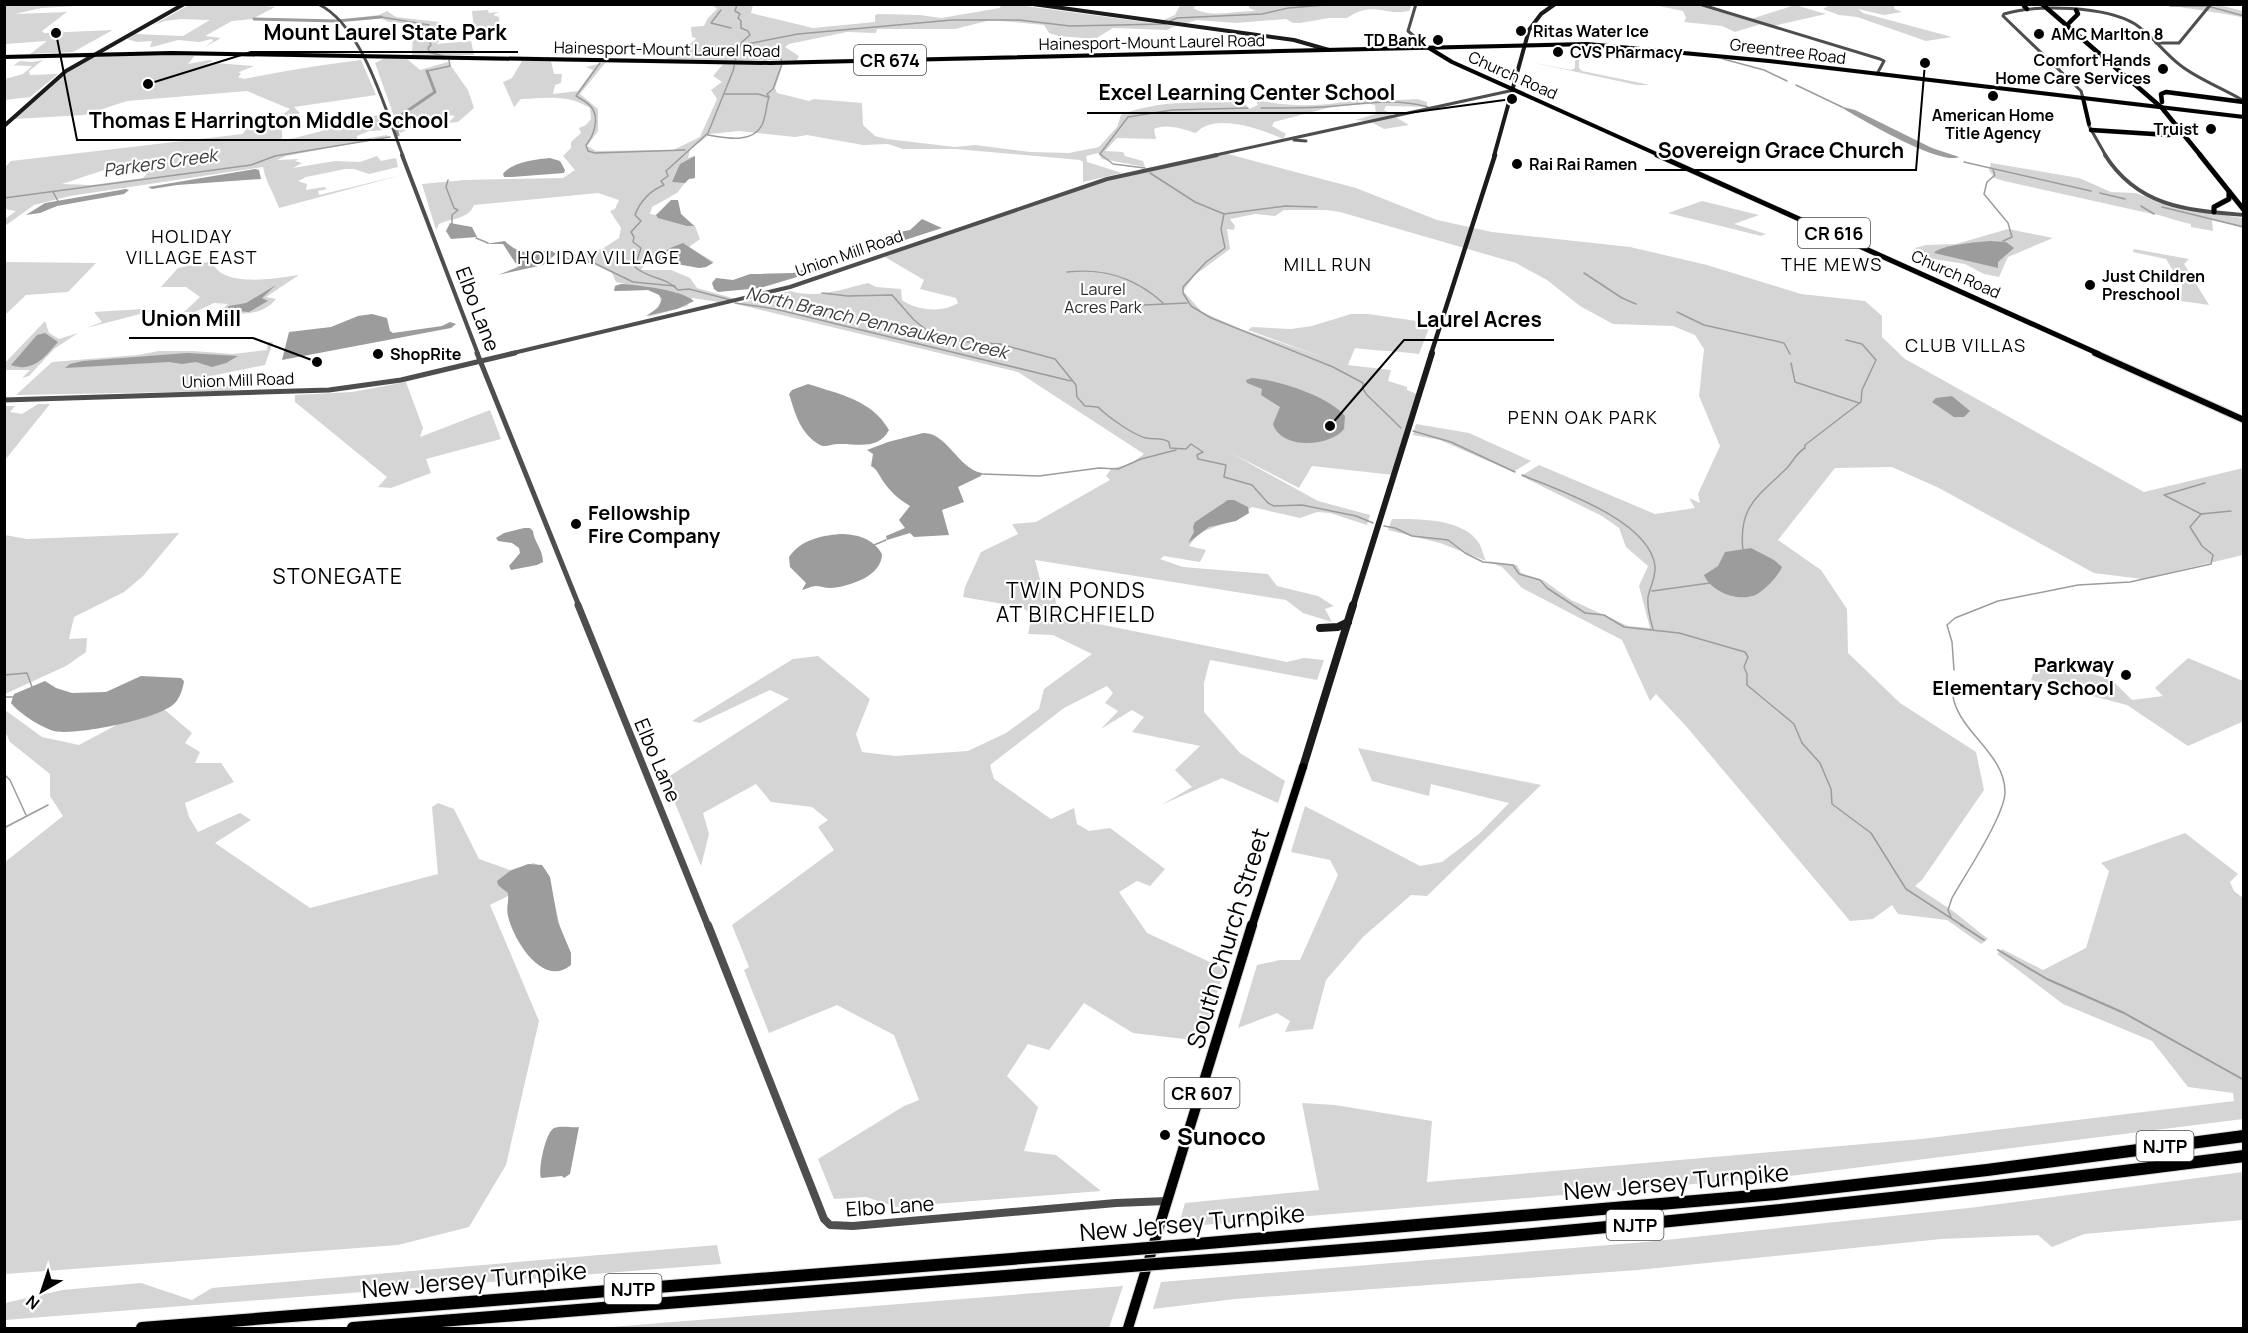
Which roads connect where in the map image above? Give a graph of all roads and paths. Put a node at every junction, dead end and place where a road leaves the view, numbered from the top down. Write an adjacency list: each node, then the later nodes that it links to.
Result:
1 (184, 4): 19 (main road)
2 (318, 4): 20 (street, Elbo Lane)
3 (1033, 4): 18 (main road)
4 (1416, 4): 17 (street)
5 (1555, 4): 15 (main road)
6 (1699, 4): 22 (street)
7 (2042, 4): 10 (highway)
8 (2211, 4): 14 (street)
9 (2026, 7): 10 (street); 27 (street)
10 (2050, 8): 11 (street); 12 (highway); 30 (highway)
11 (2076, 10): 12 (highway); 14 (street)
12 (2069, 23): 30 (highway)
13 (1478, 43): 16 (main road)
14 (2156, 43): 26 (street)
15 (1525, 44): 16 (main road, Greentree Road); 22 (main road, Greentree Road); 23 (main road)
16 (1473, 47): 17 (main road, Greentree Road)
17 (1428, 48): 18 (main road, Greentree Road); 23 (main road, Church Road / CR 616)
18 (1329, 50): 20 (main road, Hainesport-Mount Laurel Road / CR 674)
19 (96, 54): 20 (main road, Hainesport-Mount Laurel Road / CR 674); 21 (main road, Hainesport-Mount Laurel Road / CR 674); 34 (main road)
20 (365, 56): 43 (street, Elbo Lane)
21 (4, 57)
22 (1876, 74): 27 (main road, Greentree Road)
23 (1514, 90): 24 (main road, Church Road / CR 616); 25 (main road); 36 (street, Union Mill Road)
24 (1527, 96): 25 (main road); 45 (main road, Church Road / CR 616)
25 (1512, 97): 46 (main road)
26 (2237, 97): 28 (highway); 29 (street)
27 (2083, 98): 30 (main road, Greentree Road); 35 (main road)
28 (2226, 99): 29 (highway); 30 (highway)
29 (2244, 102)
30 (2162, 105): 31 (highway); 33 (highway)
31 (2170, 108): 32 (main road); 39 (highway)
32 (2244, 117)
33 (2177, 125): 35 (highway); 38 (highway)
34 (4, 126)
35 (2090, 127): 41 (street)
36 (1279, 141): 37 (street); 43 (street, Union Mill Road)
37 (1306, 141)
38 (2229, 192): 40 (highway); 41 (highway)
39 (2244, 201)
40 (2244, 210)
41 (2214, 213): 42 (street)
42 (2244, 215)
43 (480, 361): 44 (street, Union Mill Road); 51 (street, Elbo Lane)
44 (4, 400)
45 (2244, 420)
46 (1348, 622): 47 (main road); 48 (main road)
47 (1320, 628)
48 (1303, 767): 51 (main road, South Church Street / CR 607)
49 (2244, 1136): 52 (highway, New Jersey Turnpike / NJTP, bridge)
50 (2244, 1156): 53 (highway, New Jersey Turnpike / NJTP, bridge)
51 (1167, 1201): 54 (main road, South Church Street / CR 607)
52 (142, 1329)
53 (353, 1329)
54 (1128, 1329)

